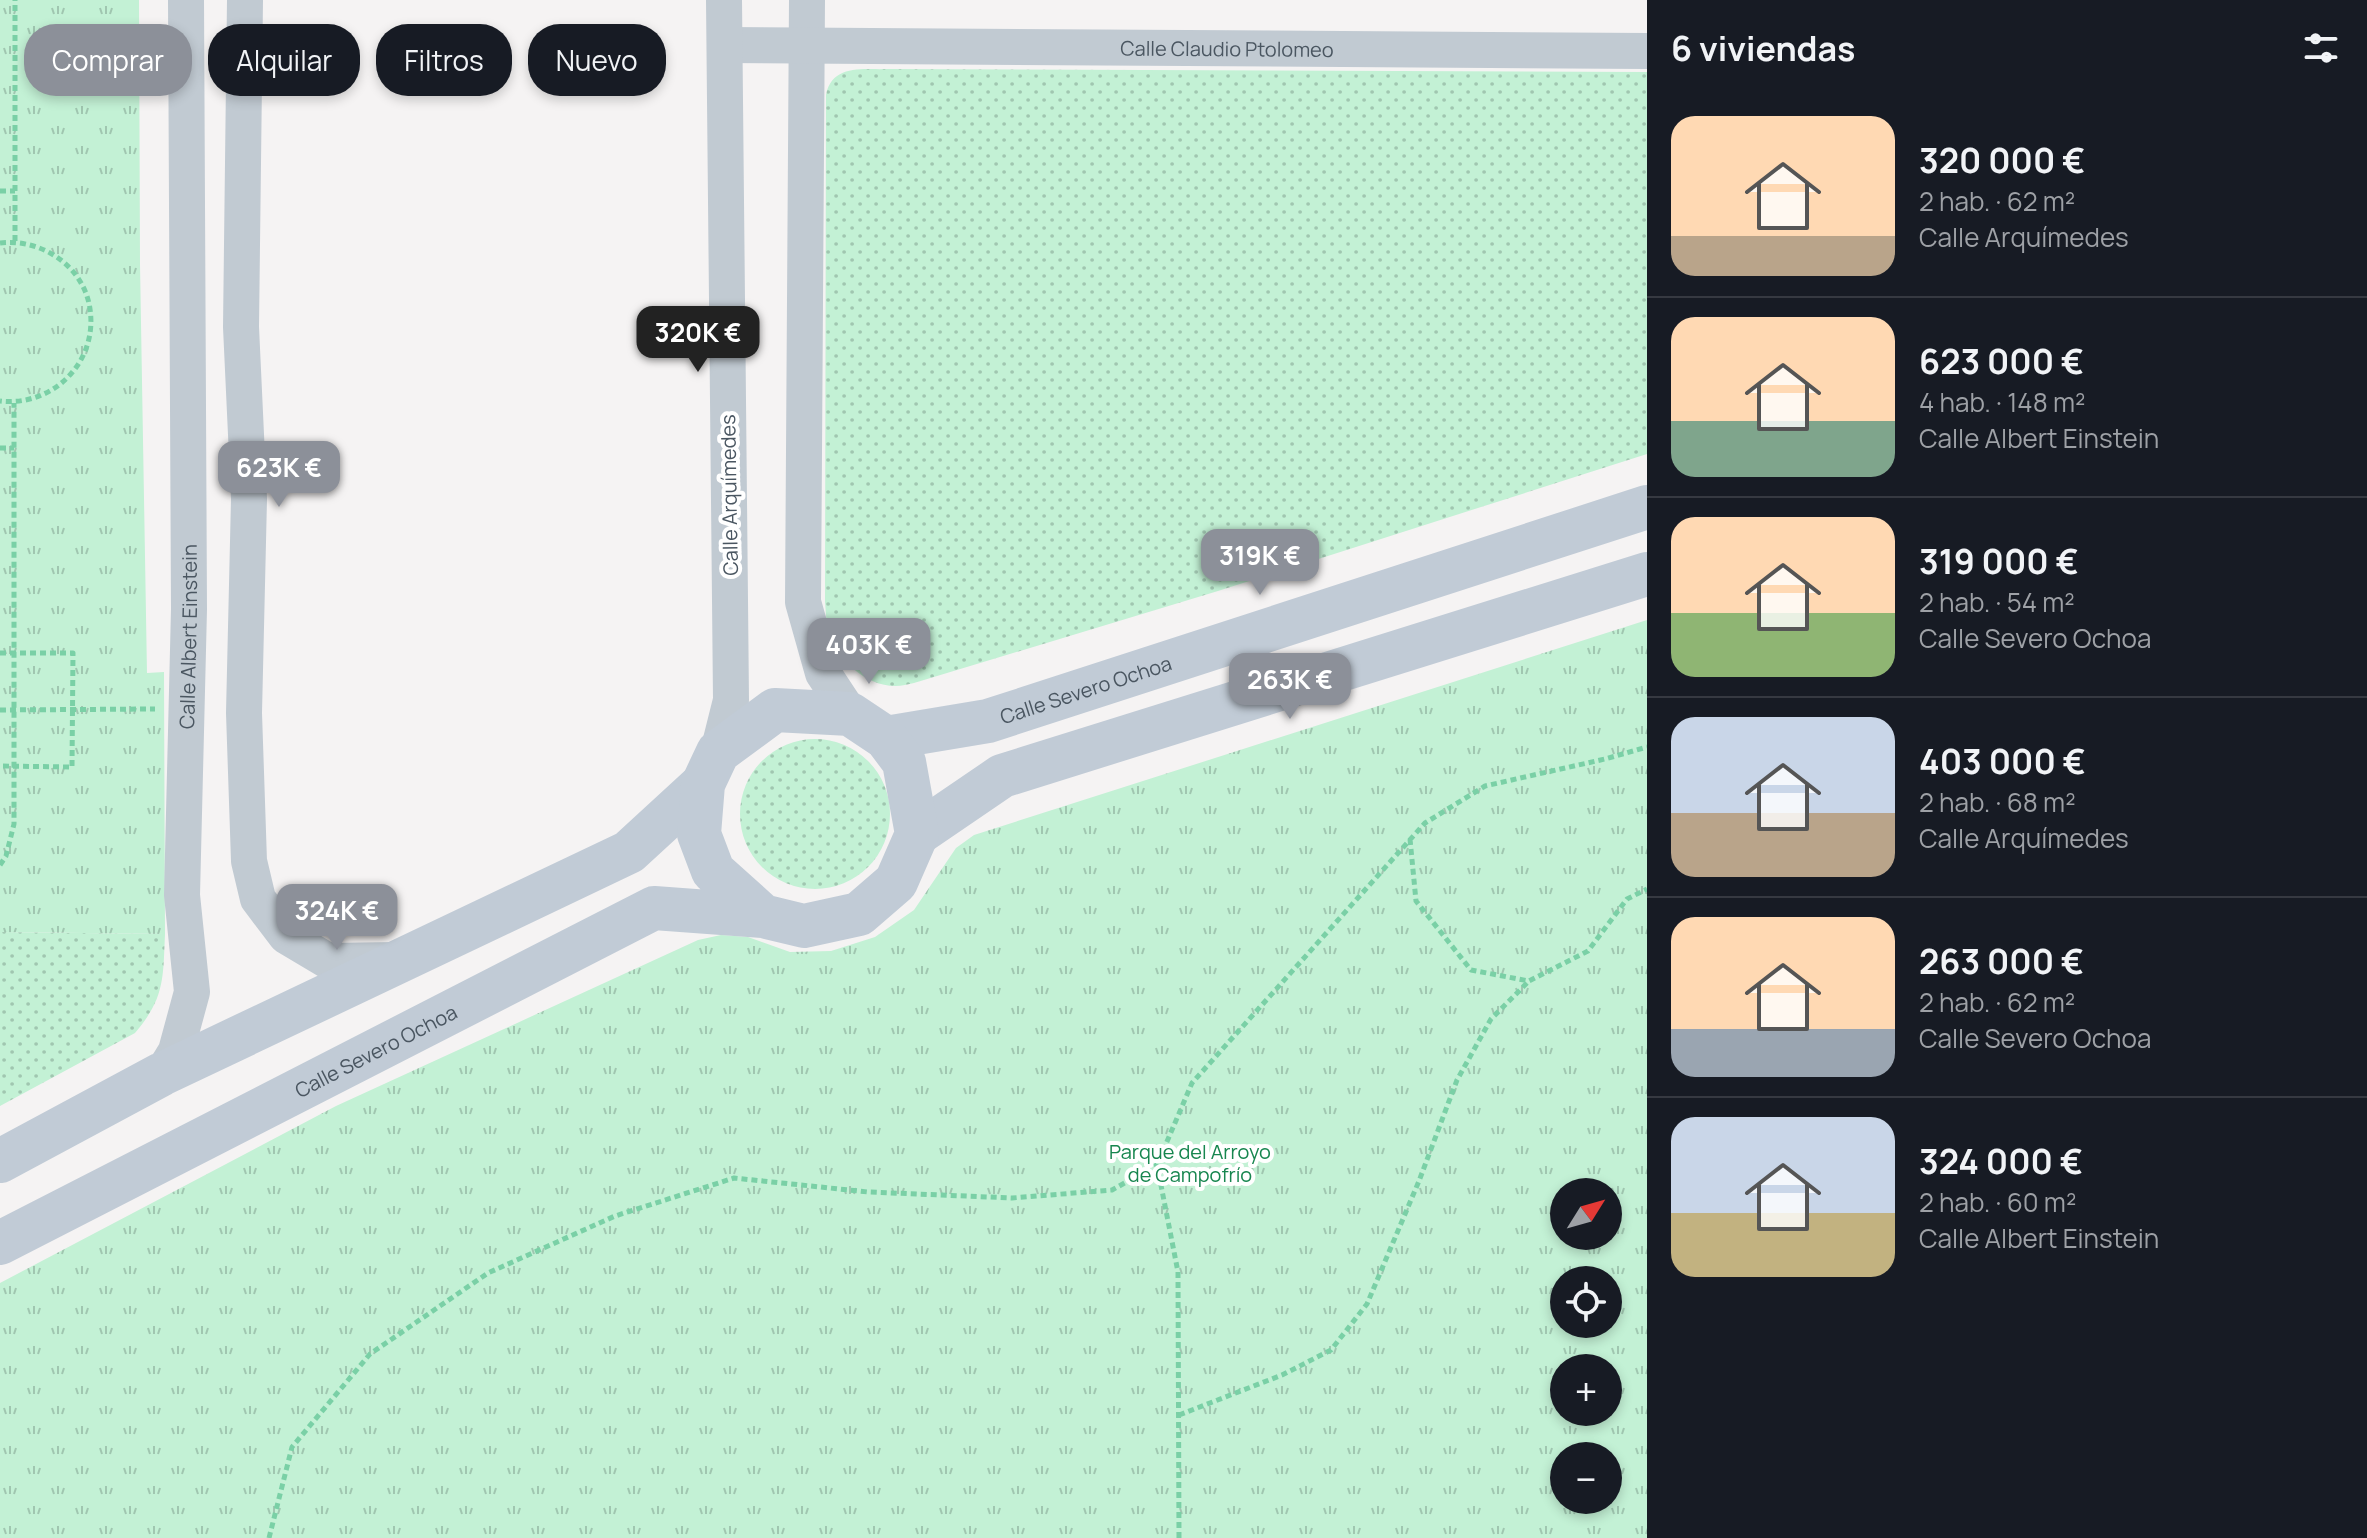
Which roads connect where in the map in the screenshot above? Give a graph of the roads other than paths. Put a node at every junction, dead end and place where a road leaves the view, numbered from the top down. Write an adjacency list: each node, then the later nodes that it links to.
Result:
1 (186, 0): 16 (street, Calle Albert Einstein)
2 (245, 0): 15 (street)
3 (724, 0): 6 (street, Calle Arquímedes)
4 (807, 0): 5 (street)
5 (807, 44): 6 (street); 7 (street, Calle Claudio Ptolomeo); 10 (street)
6 (725, 45): 12 (street, Calle Arquímedes)
7 (1647, 51)
8 (1647, 507): 11 (main road, Calle Severo Ochoa)
9 (1647, 574): 13 (main road)
10 (850, 714): 11 (main road); 12 (main road)
11 (886, 738): 13 (main road)
12 (710, 768): 14 (main road); 15 (main road)
13 (917, 834): 14 (main road)
14 (763, 916): 18 (main road, Calle Severo Ochoa)
15 (399, 960): 16 (main road)
16 (162, 1074): 17 (main road)
17 (0, 1161)
18 (0, 1243)

